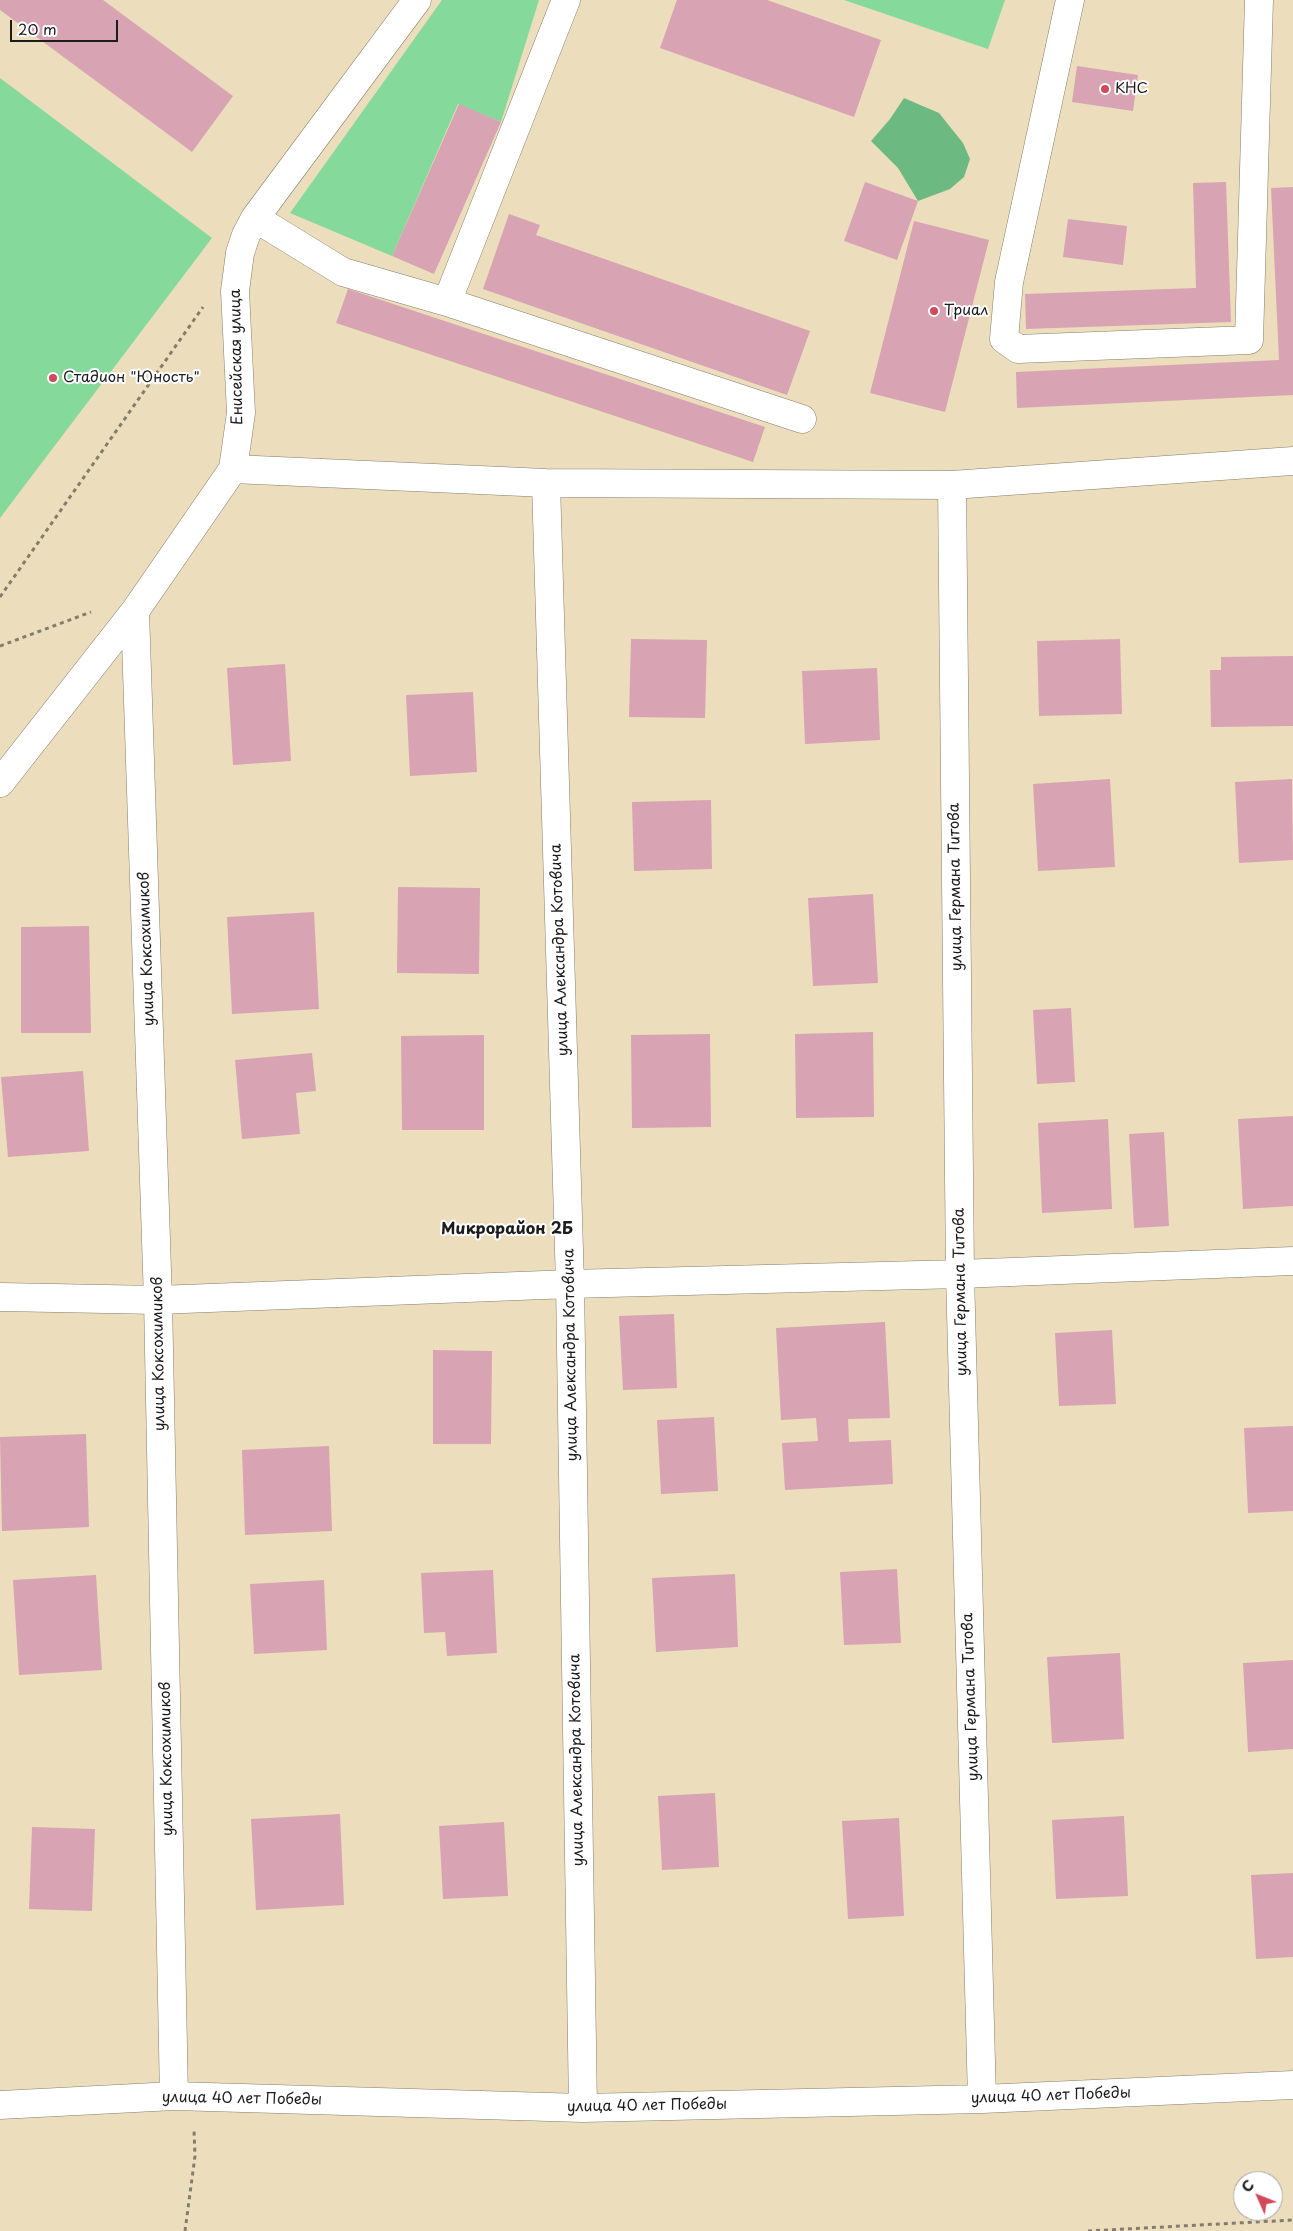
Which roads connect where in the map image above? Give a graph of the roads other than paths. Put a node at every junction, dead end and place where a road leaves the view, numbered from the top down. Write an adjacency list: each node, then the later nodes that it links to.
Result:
1 (417, 0): 5 (street, Енисейская улица)
2 (566, 0): 6 (street)
3 (1070, 0): 4 (street)
4 (1259, 0)
5 (255, 218): 6 (street); 9 (street, Енисейская улица)
6 (447, 302): 7 (street)
7 (802, 419)
8 (1293, 461): 11 (street)
9 (233, 469): 10 (street); 12 (street, Енисейская улица)
10 (546, 483): 11 (street); 16 (street, улица Александра Котовича)
11 (952, 485): 15 (street, улица Германа Титова)
12 (135, 611): 13 (street, Енисейская улица); 18 (street, улица Коксохимиков)
13 (0, 783)
14 (1293, 1261): 15 (street)
15 (960, 1274): 16 (street); 21 (street, улица Германа Титова)
16 (570, 1284): 18 (street); 23 (street, улица Александра Котовича)
17 (0, 1297): 18 (street)
18 (158, 1300): 20 (street, улица Коксохимиков)
19 (1293, 2085): 21 (street, улица 40 лет Победы)
20 (174, 2096): 22 (street, улица 40 лет Победы); 23 (street, улица 40 лет Победы)
21 (982, 2099): 23 (street, улица 40 лет Победы)
22 (0, 2105)
23 (583, 2108)

